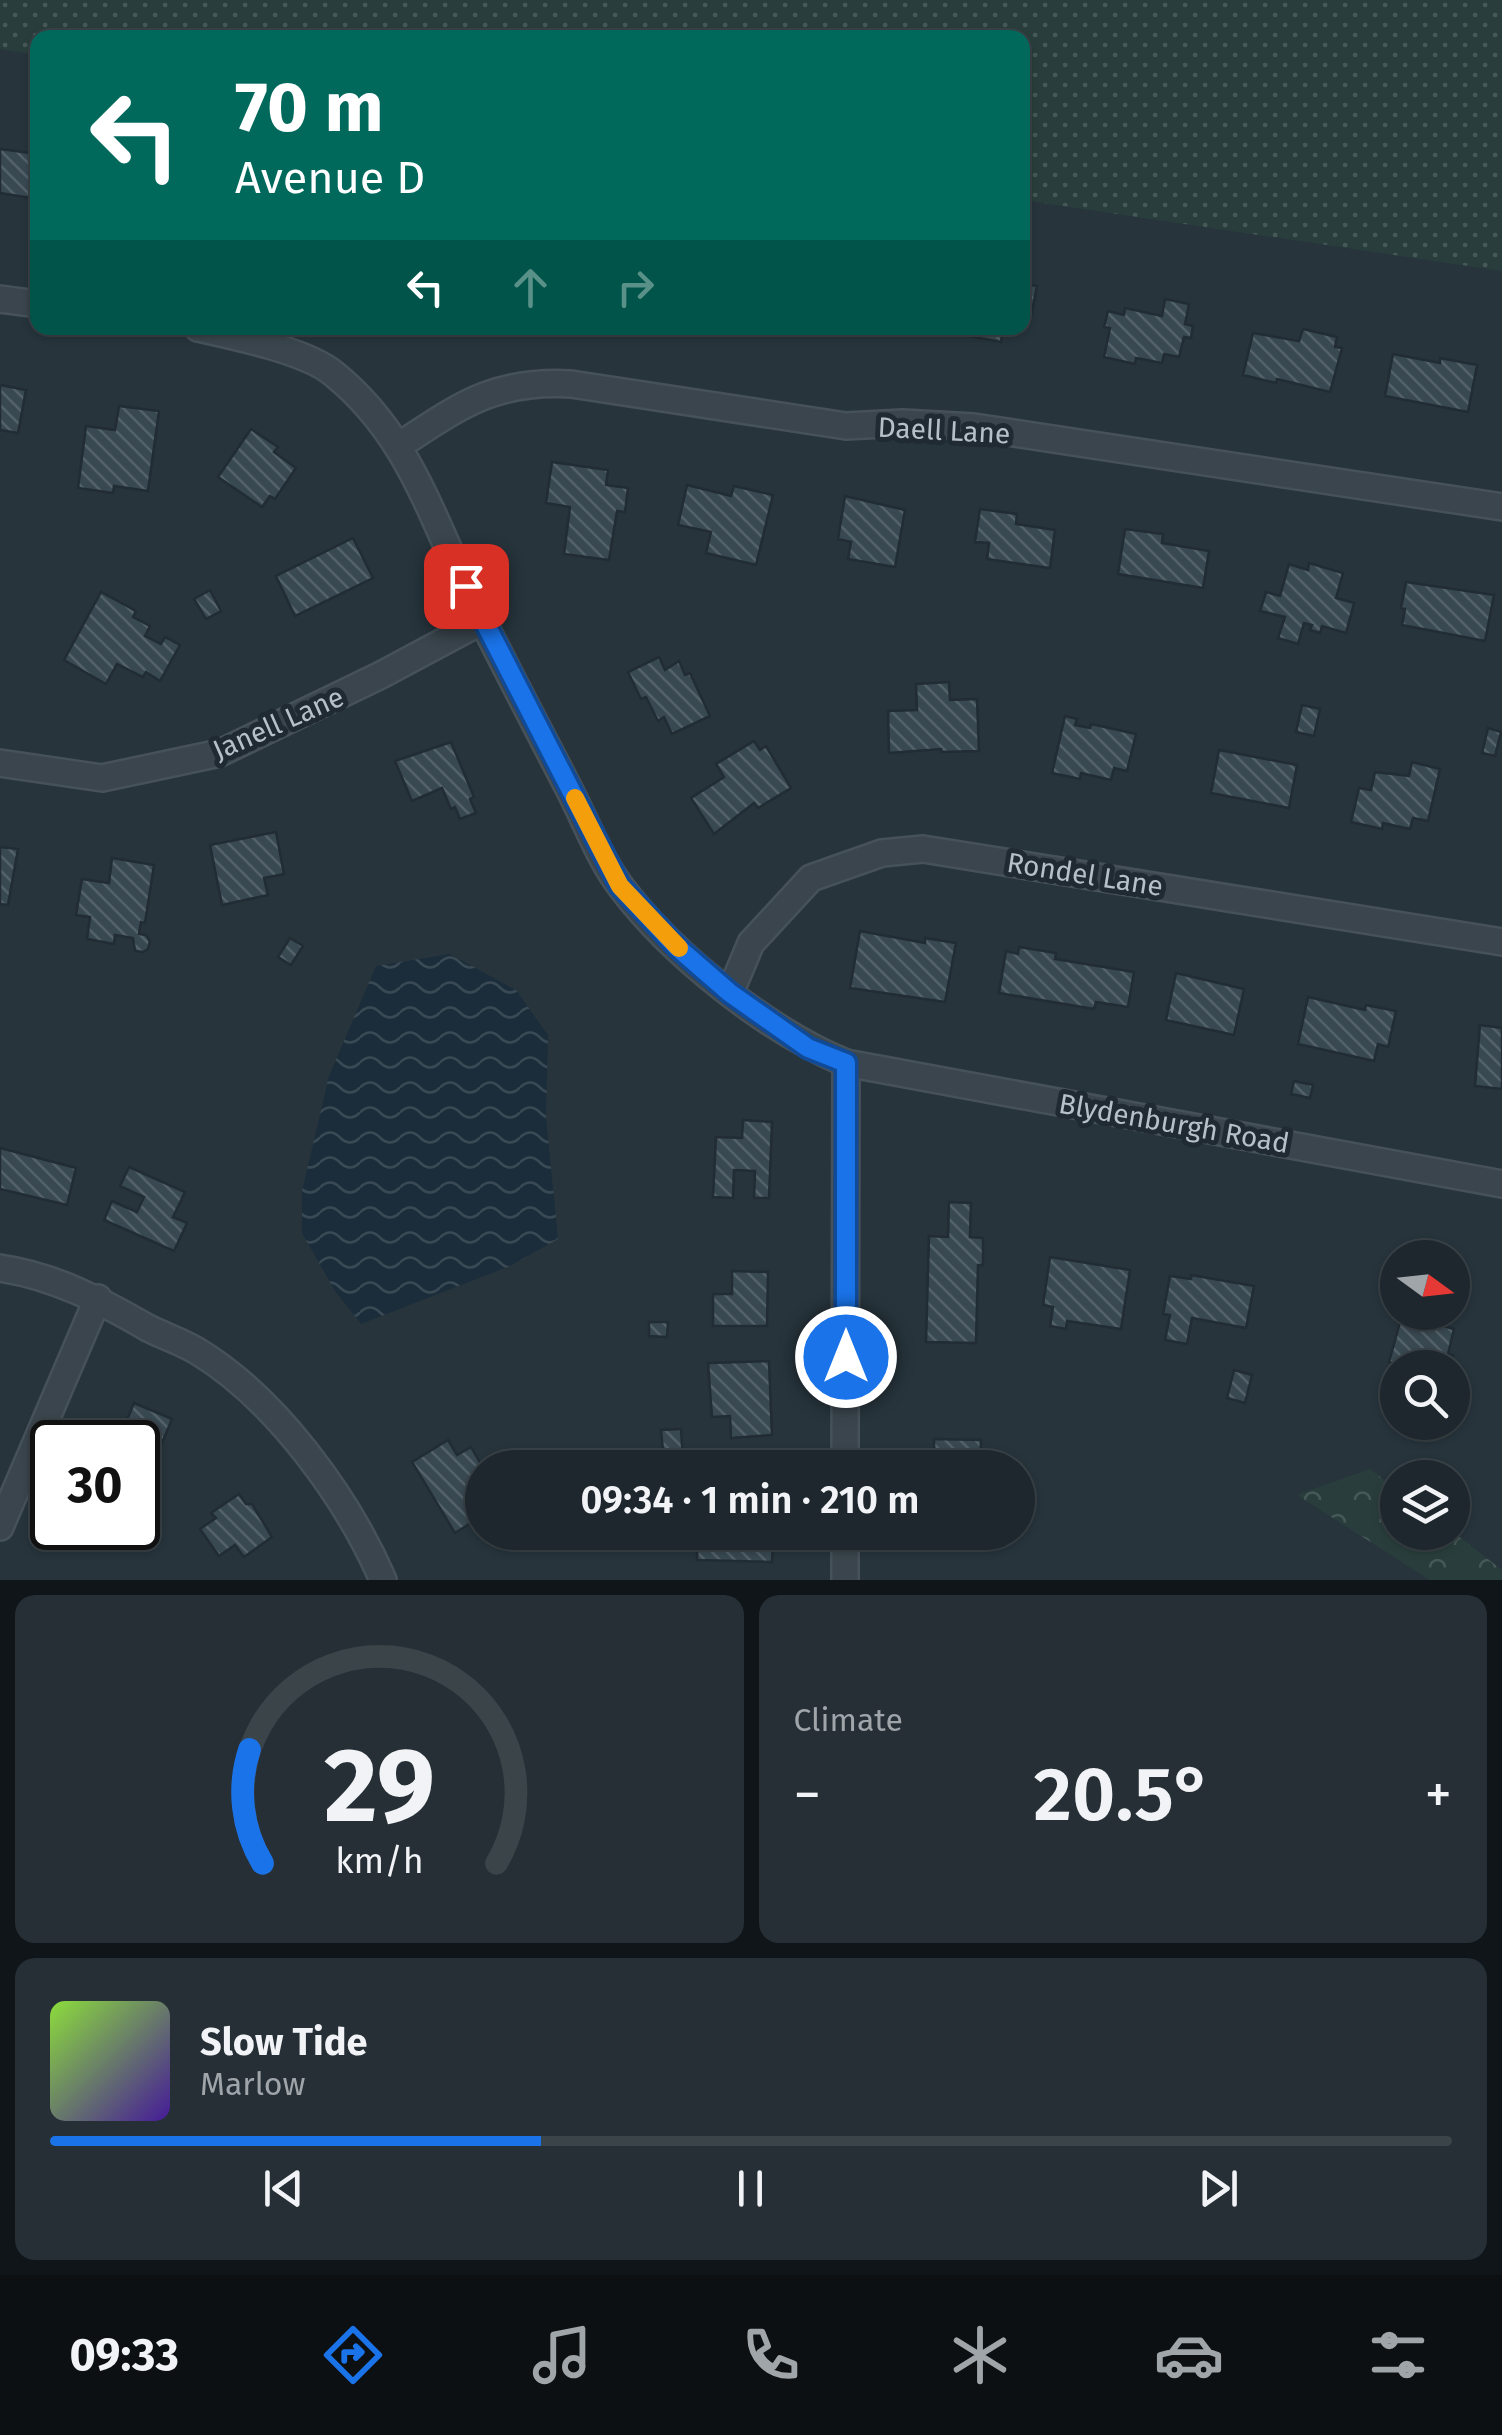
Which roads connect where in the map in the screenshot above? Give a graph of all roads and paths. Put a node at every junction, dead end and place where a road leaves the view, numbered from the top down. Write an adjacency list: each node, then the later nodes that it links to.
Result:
1 (0, 299): 2 (street)
2 (30, 303)
3 (223, 335): 4 (street, Blydenburgh Road)
4 (400, 445): 5 (street, Daell Lane); 6 (street, Blydenburgh Road)
5 (1502, 506)
6 (482, 621): 7 (street, Janell Lane); 9 (street, Blydenburgh Road)
7 (0, 763)
8 (1502, 942): 9 (street, Rondel Lane)
9 (730, 993): 10 (street, Blydenburgh Road)
10 (846, 1063): 11 (street, Blydenburgh Road); 14 (street)
11 (1502, 1184)
12 (0, 1268): 13 (street)
13 (98, 1298): 15 (street); 17 (street)
14 (846, 1450)
15 (0, 1527)
16 (845, 1550): 18 (street)
17 (383, 1580)
18 (845, 1580)

